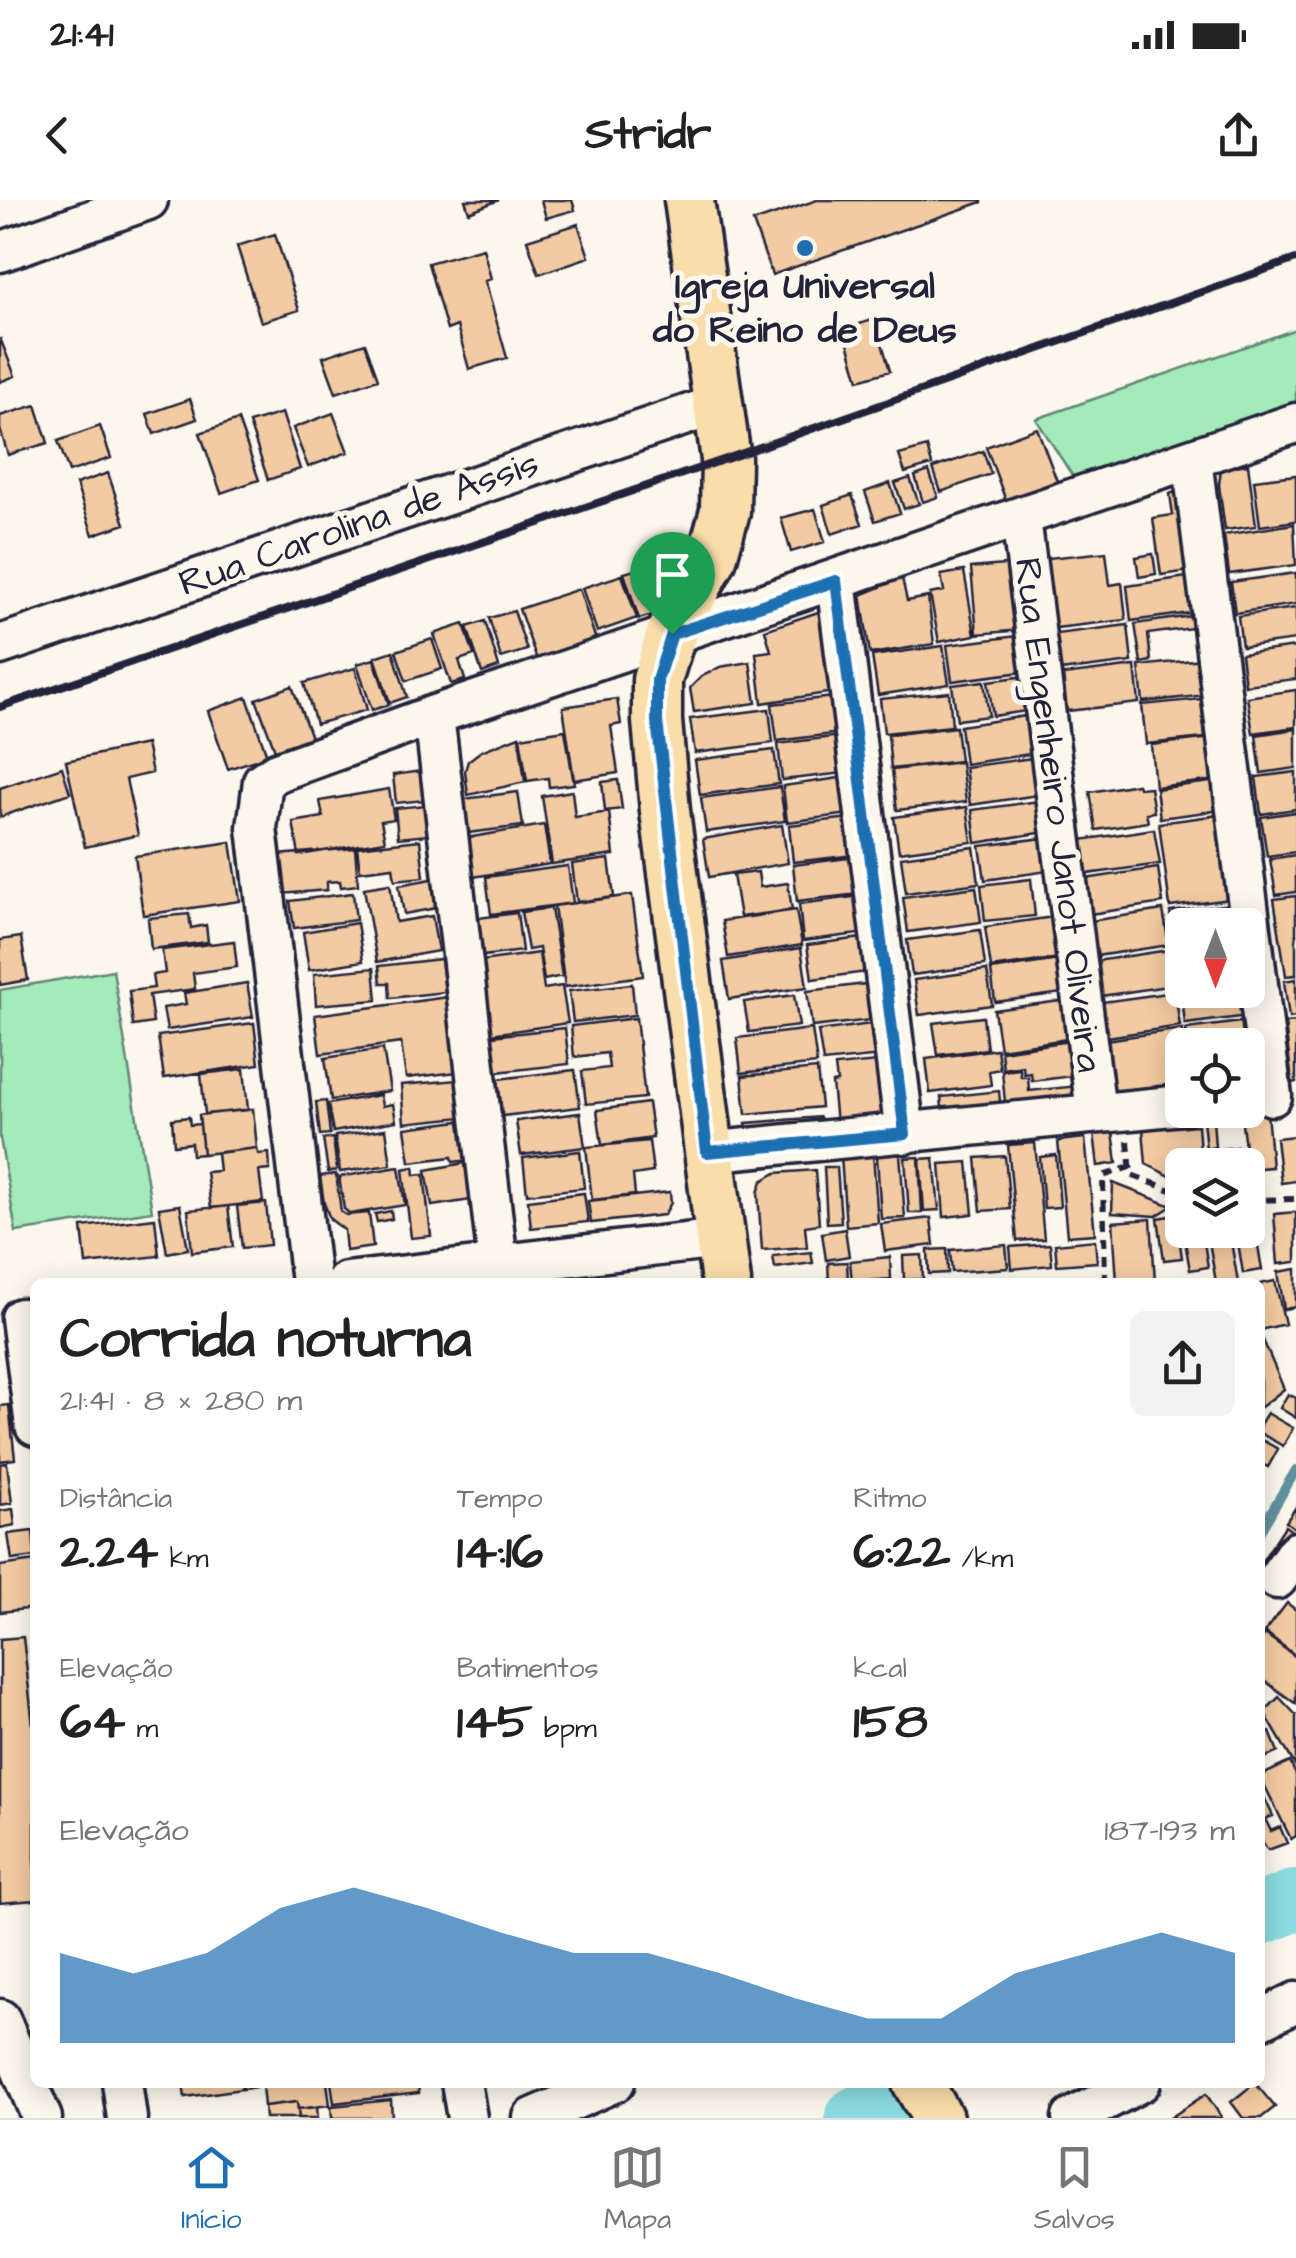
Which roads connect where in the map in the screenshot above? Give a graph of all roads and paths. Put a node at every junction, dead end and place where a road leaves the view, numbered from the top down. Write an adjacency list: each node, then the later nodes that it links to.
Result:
1 (148, 200): 3 (street)
2 (689, 200): 4 (main road)
3 (0, 252)
4 (719, 404): 9 (main road); 10 (street, Rua Carolina de Assis)
5 (1296, 423): 6 (street)
6 (1192, 459): 7 (street); 12 (street)
7 (1020, 518): 8 (street); 14 (street, Rua Engenheiro Janot Oliveira)
8 (836, 581): 9 (street); 15 (street)
9 (672, 634): 11 (street); 16 (main road)
10 (0, 645)
11 (434, 715): 22 (street); 24 (street)
12 (1272, 1096)
13 (1165, 1106): 14 (street)
14 (1110, 1111): 15 (street); 17 (path)
15 (905, 1134): 16 (street)
16 (707, 1152): 21 (main road)
17 (1130, 1167): 18 (path); 26 (path)
18 (1165, 1188)
19 (1296, 1199): 20 (path)
20 (1265, 1200)
21 (722, 1261): 23 (street)
22 (498, 1263): 23 (street); 25 (street)
23 (650, 1265)
24 (311, 1278)
25 (378, 1278)
26 (1106, 1278)
27 (18, 1318): 28 (street)
28 (30, 1394)
29 (1296, 2002): 31 (street)
30 (0, 2018): 37 (street)
31 (1265, 2018)
32 (123, 2088): 38 (street)
33 (463, 2088): 39 (street)
34 (601, 2088): 40 (street)
35 (920, 2088): 41 (main road)
36 (1129, 2088): 42 (street)
37 (42, 2118)
38 (127, 2118)
39 (467, 2118)
40 (533, 2118)
41 (938, 2118)
42 (1072, 2118)

